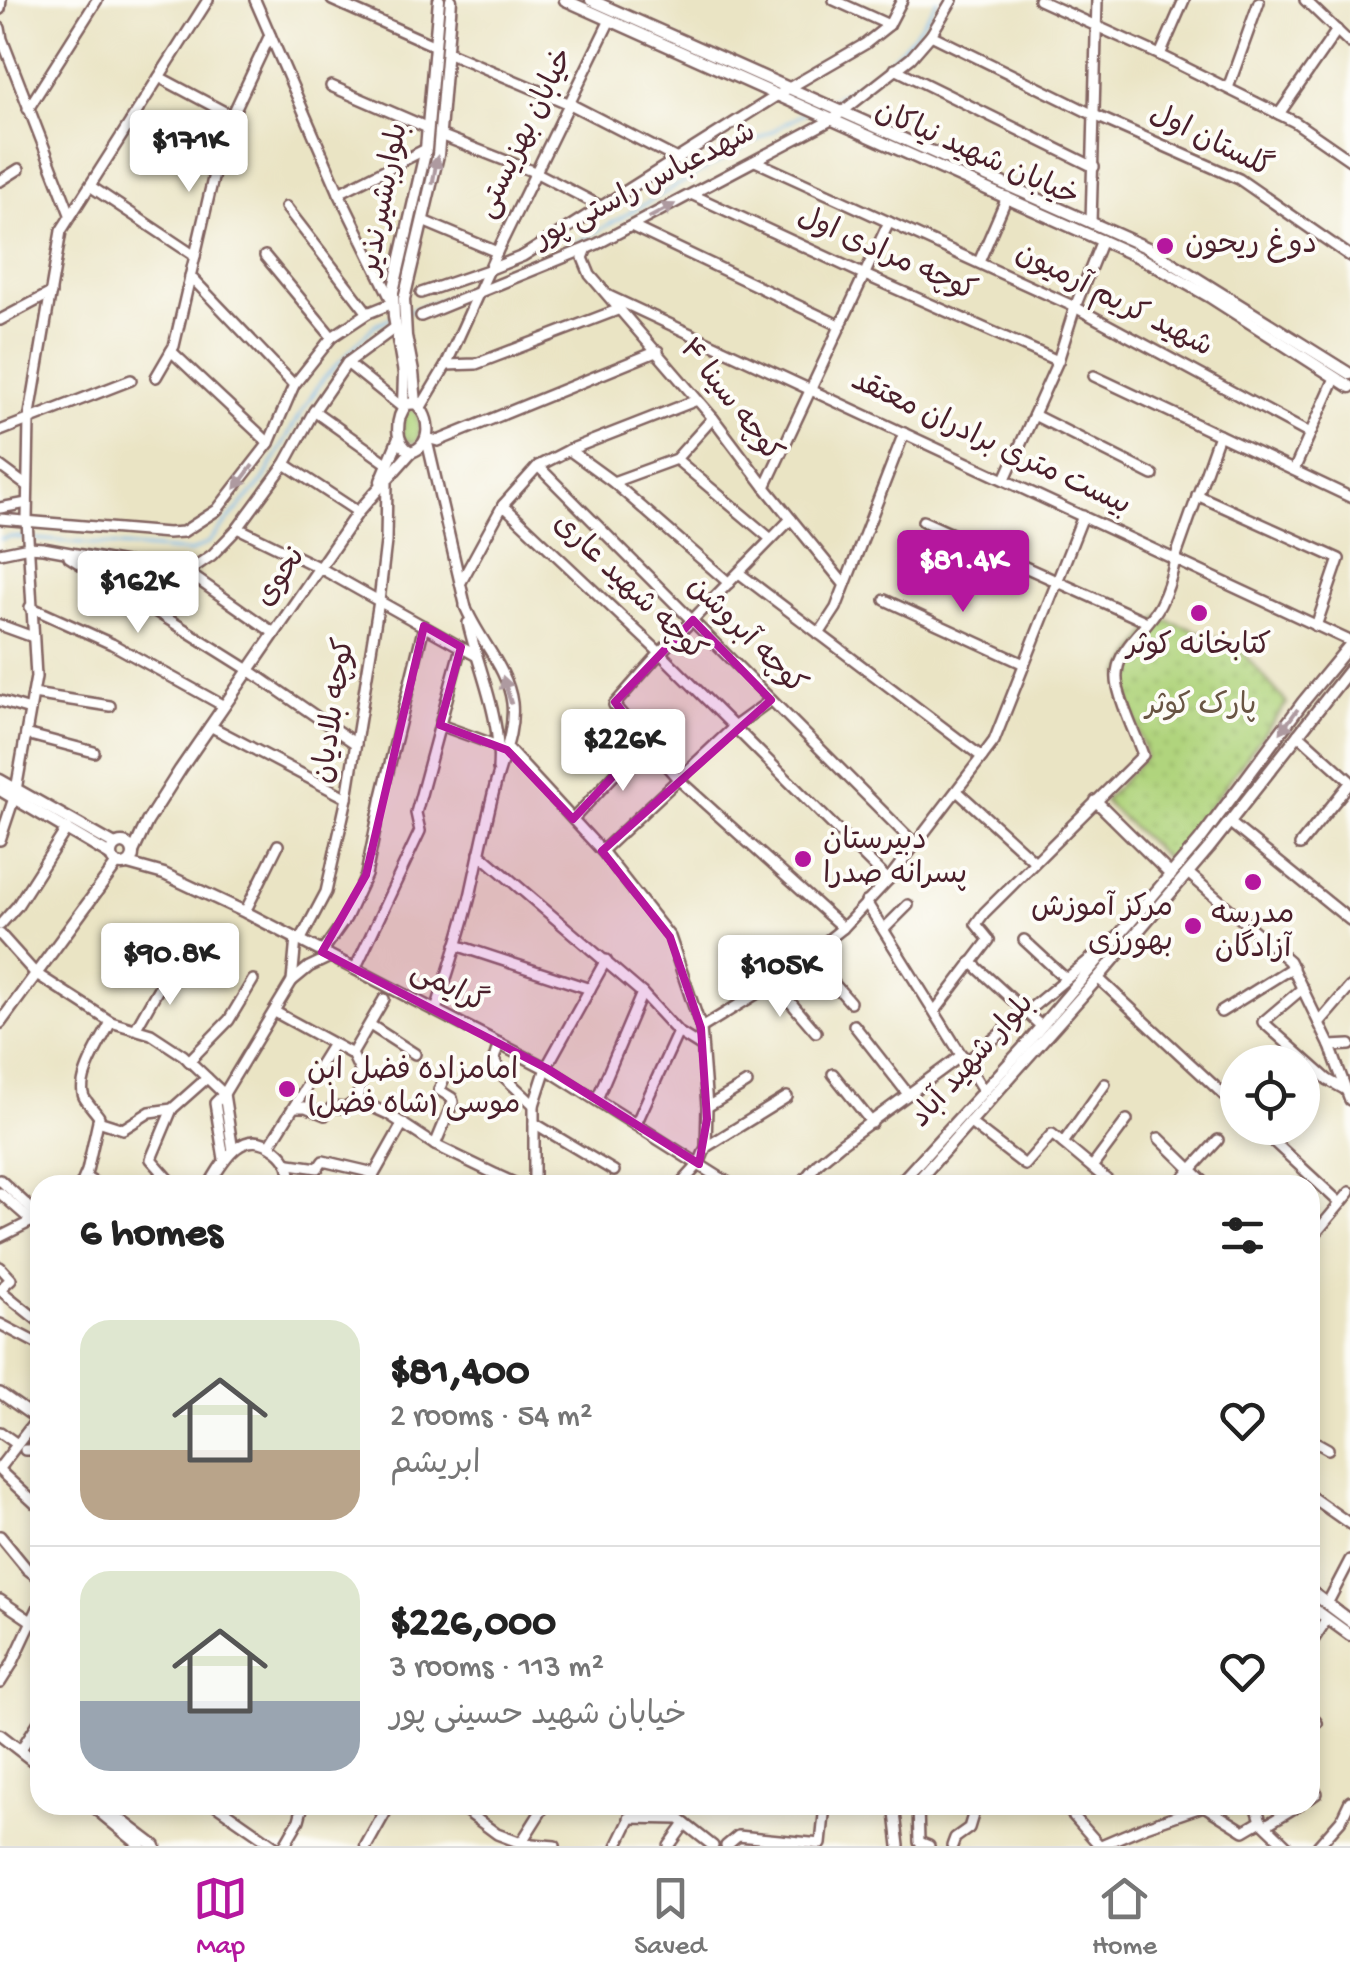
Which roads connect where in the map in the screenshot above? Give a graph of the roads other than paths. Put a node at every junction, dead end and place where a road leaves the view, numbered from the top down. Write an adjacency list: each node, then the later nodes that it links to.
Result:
1 (1, 0): 18 (street)
2 (97, 0): 38 (street)
3 (208, 0): 32 (street)
4 (255, 0): 24 (street)
5 (332, 0): 28 (street)
6 (439, 0): 28 (main road, بلواربشیرنذیر)
7 (451, 0): 29 (main road)
8 (565, 0): 19 (main road, خیابان شهید نیاکان)
9 (591, 0): 25 (main road, خیابان شهید نیاکان)
10 (834, 0): 20 (street)
11 (902, 0): 20 (street)
12 (952, 0): 26 (street, شهدعباس راستی پور)
13 (1039, 0): 21 (street)
14 (1098, 0): 21 (street)
15 (1184, 0): 30 (street)
16 (1306, 0): 23 (street)
17 (1258, 2): 35 (street)
18 (0, 8)
19 (610, 20): 25 (main road, خیابان شهید نیاکان); 37 (street, خیابان بهزیستی)
20 (889, 25): 34 (street)
21 (1096, 25): 30 (street); 41 (street)
22 (0, 28): 38 (street)
23 (1337, 30): 27 (street); 39 (street)
24 (270, 35): 42 (street); 56 (street)
25 (656, 35): 34 (main road, خیابان شهید نیاکان); 36 (main road, خیابان شهید نیاکان)
26 (931, 35): 31 (street, شهدعباس راستی پور); 41 (street, گلستان اول)
27 (1350, 43)
28 (435, 46): 44 (main road, بلواربشیرنذیر)
29 (447, 52): 37 (street); 45 (main road)
30 (1160, 55): 35 (street)
31 (895, 69): 40 (street, شهدعباس راستی پور); 50 (street)
32 (159, 77): 42 (street); 43 (street)
33 (331, 86): 44 (street)
34 (789, 88): 36 (street); 40 (main road, خیابان شهید نیاکان)
35 (1228, 88): 39 (street)
36 (778, 95): 40 (main road, خیابان شهید نیاکان); 47 (street)
37 (570, 104): 47 (street); 52 (street, خیابان بهزیستی)
38 (28, 109): 61 (street)
39 (1278, 114): 48 (street)
40 (838, 115): 49 (street, شهدعباس راستی پور); 58 (main road, خیابان شهید نیاکان); 64 (main road, خیابان شهید نیاکان)
41 (1094, 115): 50 (street); 71 (street, گلستان اول)
42 (232, 116): 53 (street)
43 (131, 121): 53 (street); 55 (street)
44 (428, 128): 46 (main road, بلواربشیرنذیر)
45 (440, 135): 52 (street); 62 (main road, one-way to 45)
46 (426, 149): 56 (street); 80 (main road, بلواربشیرنذیر)
47 (678, 160): 59 (street)
48 (1350, 160)
49 (756, 161): 57 (street, شهدعباس راستی پور); 63 (street, شهید کریم آرمیون)
50 (1094, 167): 64 (street)
51 (19, 169): 54 (street)
52 (536, 173): 59 (street); 68 (street, خیابان بهزیستی)
53 (214, 174): 69 (street)
54 (0, 181)
55 (90, 186): 61 (street); 69 (street)
56 (339, 193): 80 (street)
57 (694, 195): 65 (street, شهدعباس راستی پور, one-way to 57); 74 (street, کوچه مرادی اول)
58 (1006, 197): 66 (main road, خیابان شهید نیاکان); 72 (street)
59 (602, 207): 73 (street)
60 (286, 208): 83 (street)
61 (70, 214): 77 (street)
62 (423, 221): 68 (street); 100 (main road)
63 (889, 222): 72 (street, شهید کریم آرمیون); 74 (street)
64 (1091, 222): 94 (main road, خیابان شهید نیاکان)
65 (633, 227): 67 (street, شهدعباس راستی پور); 86 (street)
66 (1102, 240): 81 (street); 97 (main road, خیابان شهید نیاکان)
67 (588, 248): 78 (street, شهدعباس راستی پور); 79 (street, کوچه سینا ۴)
68 (496, 252): 73 (street, خیابان بهزیستی)
69 (195, 256): 75 (street)
70 (264, 256): 88 (street)
71 (1350, 256)
72 (979, 262): 81 (street, شهید کریم آرمیون)
73 (488, 270): 76 (street); 78 (street, خیابان بهزیستی)
74 (864, 275): 86 (street); 91 (street, کوچه مرادی اول)
75 (190, 276): 89 (street); 99 (street)
76 (421, 292)
77 (51, 293): 85 (street); 109 (street)
78 (478, 294): 84 (street, شهدعباس راستی پور); 93 (street)
79 (609, 296): 82 (street, کوچه سینا ۴); 102 (street, بیست متری برادران معتقد)
80 (394, 303): 83 (street); 87 (main road, بلواربشیرنذیر)
81 (1076, 307): 91 (street); 113 (street, شهید کریم آرمیون)
82 (620, 310): 90 (street, کوچه سینا ۴); 93 (street)
83 (368, 313): 88 (street)
84 (421, 316)
85 (0, 320)
86 (841, 326): 102 (street)
87 (396, 327): 92 (street); 100 (main road, بلواربشیرنذیر)
88 (332, 337): 99 (street)
89 (171, 351): 96 (street); 116 (street)
90 (658, 352): 103 (street, کوچه سینا ۴); 115 (street)
91 (1058, 361): 107 (street)
92 (347, 363): 105 (street); 106 (street)
93 (446, 365): 104 (street)
94 (1350, 374)
95 (1094, 376): 112 (street)
96 (156, 377)
97 (1335, 378): 101 (main road, خیابان شهید نیاکان); 113 (street)
98 (130, 380): 109 (street)
99 (294, 384): 116 (street)
100 (409, 386): 104 (main road); 105 (main road, بلواربشیرنذیر)
101 (1350, 387)
102 (812, 390): 111 (street, بیست متری برادران معتقد); 131 (street)
103 (697, 400): 108 (street, کوچه سینا ۴); 117 (street)
104 (419, 405): 105 (main road); 115 (main road)
105 (403, 408): 114 (main road, بلواربشیرنذیر)
106 (314, 411): 120 (street); 121 (street)
107 (1034, 415): 125 (street); 127 (street)
108 (713, 418): 119 (street); 131 (street, کوچه سینا ۴)
109 (29, 420): 110 (street); 130 (street)
110 (0, 431)
111 (904, 433): 127 (street, بیست متری برادران معتقد); 155 (street)
112 (1218, 434): 124 (street); 132 (street)
113 (1310, 434): 124 (street)
114 (399, 438): 118 (main road); 121 (main road, بلواربشیرنذیر)
115 (427, 439): 118 (main road, نحوی); 126 (street)
116 (269, 444): 141 (street, one-way to 141)
117 (569, 450): 123 (street); 128 (street)
118 (414, 452): 126 (street); 129 (main road, نحوی)
119 (676, 459): 128 (street); 144 (street)
120 (285, 464): 137 (street); 143 (street)
121 (388, 464): 129 (main road, بلواربشیرنذیر)
122 (0, 466): 130 (street)
123 (538, 466): 135 (street); 160 (street, کوچه آبروشن)
124 (1294, 470): 133 (street)
125 (1154, 474)
126 (434, 475): 154 (street)
127 (1004, 480): 138 (street, بیست متری برادران معتقد)
128 (613, 482): 153 (street)
129 (383, 484): 137 (main road, نحوی); 157 (street, کوچه بلادیان)
130 (27, 486): 134 (street)
131 (765, 488): 140 (street, کوچه سینا ۴)
132 (1198, 494): 148 (street); 164 (street)
133 (1350, 497)
134 (28, 503): 136 (street); 141 (street)
135 (503, 505): 154 (street); 170 (street, کوچه شهید عاری)
136 (0, 508)
137 (358, 512): 149 (main road, نحوی)
138 (1083, 516): 148 (street, بیست متری برادران معتقد); 152 (street)
139 (0, 519): 141 (street)
140 (791, 519): 144 (street); 155 (street, کوچه سینا ۴)
141 (27, 520): 145 (street)
142 (923, 522): 152 (street)
143 (238, 528): 149 (street); 150 (street)
144 (772, 539): 151 (street)
145 (29, 546): 146 (street); 147 (street); 159 (street)
146 (63, 553): 150 (street); 174 (street)
147 (0, 554)
148 (1175, 559): 161 (street); 164 (street, بیست متری برادران معتقد)
149 (320, 568): 157 (street); 165 (main road, نحوی)
150 (187, 572): 165 (street)
151 (739, 572): 153 (street); 166 (street)
152 (1057, 581): 161 (street); 172 (street)
153 (729, 582): 160 (street)
154 (460, 584): 158 (street)
155 (844, 584): 166 (street)
156 (885, 600): 172 (street)
157 (380, 602): 163 (street); 187 (street, کوچه بلادیان)
158 (466, 606): 171 (street); 188 (street, one-way to 158)
159 (30, 607): 167 (street); 179 (street)
160 (693, 620): 170 (street); 176 (street, کوچه آبروشن)
161 (1147, 622): 198 (street)
162 (0, 625): 167 (street)
163 (424, 626): 169 (street); 225 (street)
164 (1316, 626): 168 (street, بیست متری برادران معتقد)
165 (274, 634): 174 (main road, نحوی)
166 (820, 634): 190 (street)
167 (32, 637): 175 (street)
168 (1350, 643): 211 (main road, بلوار شهید آباد, one-way to 211)
169 (461, 647): 171 (street); 181 (street)
170 (660, 653): 183 (street, کوچه شهید عاری); 186 (street)
171 (476, 655): 188 (street)
172 (1024, 664): 190 (street)
173 (1350, 669): 185 (main road, بلوار شهید آباد)
174 (249, 670): 179 (main road, نحوی); 187 (street)
175 (33, 694): 178 (street); 180 (street)
176 (772, 700): 183 (street); 203 (street, کوچه آبروشن)
177 (0, 701): 180 (street)
178 (110, 706)
179 (224, 706): 182 (main road, نحوی)
180 (30, 710): 184 (street)
181 (440, 725): 188 (street); 231 (street)
182 (210, 726): 197 (street); 208 (main road, نحوی)
183 (734, 727): 191 (street); 212 (street, کوچه شهید عاری)
184 (26, 734): 189 (street); 196 (street)
185 (1298, 734): 193 (street); 200 (main road, بلوار شهید آباد)
186 (645, 742): 191 (street); 199 (street)
187 (356, 744): 197 (street, کوچه بلادیان)
188 (503, 748): 199 (street); 207 (street)
189 (94, 752)
190 (982, 758): 195 (street)
191 (678, 779): 206 (street); 218 (street)
192 (0, 780): 196 (main road)
193 (1350, 782): 204 (street)
194 (0, 790): 196 (main road)
195 (956, 791): 203 (street); 209 (street)
196 (15, 794): 201 (main road); 202 (street); 208 (main road)
197 (347, 798): 222 (street, کوچه بلادیان)
198 (1096, 801): 209 (street); 211 (main road)
199 (573, 819): 206 (street)
200 (1228, 822): 210 (main road, بلوار شهید آباد); 216 (street)
201 (67, 828): 208 (main road); 217 (street)
202 (0, 840)
203 (916, 844): 212 (street)
204 (1300, 844)
205 (278, 845): 215 (street)
206 (602, 851): 256 (street)
207 (479, 853): 224 (street); 227 (street)
208 (122, 854): 215 (main road, گرایمی); 232 (main road, نحوی)
209 (1034, 861): 228 (street)
210 (1188, 872): 229 (street); 234 (main road, بلوار شهید آباد)
211 (1171, 875): 221 (main road, بلوار شهید آباد)
212 (888, 880): 213 (street)
213 (866, 902): 218 (street); 219 (street)
214 (908, 905): 219 (street)
215 (245, 912): 222 (main road, گرایمی)
216 (1350, 920)
217 (0, 925)
218 (843, 928): 226 (street)
219 (884, 930): 245 (street)
220 (0, 934): 232 (street)
221 (1120, 935): 233 (street); 254 (main road, بلوار شهید آباد)
222 (298, 940): 225 (main road, گرایمی); 236 (street)
223 (1024, 940): 233 (street)
224 (456, 946): 240 (street); 244 (street)
225 (326, 955): 231 (main road, گرایمی); 236 (street)
226 (810, 956): 237 (street); 243 (street)
227 (606, 960): 240 (street); 241 (street)
228 (971, 962): 245 (street); 247 (street)
229 (1293, 967): 239 (street); 248 (street)
230 (170, 968): 255 (street)
231 (355, 969): 244 (main road, گرایمی)
232 (35, 973): 249 (street); 250 (main road, نحوی)
233 (1065, 978): 247 (street)
234 (1098, 978): 275 (street); 289 (main road, بلوار شهید آباد)
235 (252, 980): 267 (street)
236 (292, 981): 246 (street)
237 (774, 982): 256 (street); 258 (street)
238 (1350, 987): 251 (street)
239 (1303, 988): 251 (street); 278 (street)
240 (590, 989): 268 (street)
241 (642, 993): 257 (street); 280 (street)
242 (384, 999): 253 (street)
243 (850, 1002)
244 (436, 1010): 259 (main road, گرایمی)
245 (935, 1011): 266 (street)
246 (274, 1012): 260 (street); 276 (street)
247 (1027, 1012): 254 (street); 266 (street)
248 (1220, 1012)
249 (111, 1022): 255 (street); 287 (street)
250 (0, 1023)
251 (1319, 1023): 262 (street)
252 (854, 1024): 277 (street)
253 (370, 1025): 264 (street); 265 (street)
254 (1042, 1026): 274 (main road, بلوار شهید آباد)
255 (136, 1028): 267 (street)
256 (701, 1028): 263 (street)
257 (678, 1032): 263 (street); 292 (street)
258 (816, 1032)
259 (499, 1043): 268 (main road, گرایمی); 282 (street)
260 (333, 1044): 264 (street); 283 (street)
261 (1350, 1045): 262 (street)
262 (1330, 1046): 278 (street)
263 (702, 1047): 284 (street)
264 (352, 1054): 281 (street)
265 (416, 1054)
266 (964, 1058): 274 (street); 277 (street)
267 (189, 1061): 271 (street)
268 (546, 1068): 280 (main road, گرایمی); 282 (street)
269 (446, 1073): 296 (street)
270 (833, 1074): 288 (street)
271 (207, 1078): 276 (street); 285 (street)
272 (747, 1083): 284 (street)
273 (1106, 1084): 295 (street)
274 (983, 1090): 317 (main road, بلوار شهید آباد)
275 (1220, 1091)
276 (224, 1094): 300 (street); 301 (street)
277 (908, 1094): 288 (street)
278 (1348, 1095)
279 (787, 1097): 299 (street)
280 (597, 1099): 292 (main road, گرایمی)
281 (357, 1100): 283 (street); 290 (street)
282 (534, 1105): 291 (street)
283 (294, 1106): 297 (street)
284 (707, 1107): 299 (street)
285 (172, 1109): 287 (street); 307 (street)
286 (1126, 1120): 304 (street)
287 (98, 1121): 309 (street)
288 (872, 1122): 316 (street)
289 (969, 1122): 295 (street); 318 (main road, بلوار شهید آباد)
290 (403, 1123): 296 (street); 308 (street)
291 (534, 1124): 305 (street); 313 (street)
292 (636, 1124): 303 (main road, گرایمی)
293 (1159, 1138): 306 (street)
294 (1218, 1140): 306 (street)
295 (1063, 1143): 304 (street)
296 (435, 1144): 312 (street)
297 (270, 1145): 300 (street); 302 (street)
298 (1277, 1145): 322 (street)
299 (706, 1147): 303 (street)
300 (233, 1151): 301 (street)
301 (224, 1159): 310 (street)
302 (290, 1164): 308 (street); 311 (street)
303 (699, 1164): 314 (street); 315 (main road, گرایمی)
304 (1092, 1168): 319 (street)
305 (614, 1170)
306 (1192, 1170): 320 (street); 321 (street)
307 (163, 1173)
308 (374, 1173)
309 (84, 1175)
310 (215, 1175)
311 (291, 1175)
312 (487, 1175)
313 (534, 1175)
314 (689, 1175)
315 (716, 1175)
316 (808, 1175)
317 (907, 1175)
318 (923, 1175)
319 (1101, 1175)
320 (1187, 1175)
321 (1197, 1175)
322 (1310, 1175)
323 (0, 1180): 328 (street)
324 (1320, 1184): 327 (street)
325 (0, 1192): 329 (street)
326 (1350, 1192): 327 (street)
327 (1340, 1203): 331 (street)
328 (30, 1214)
329 (30, 1216)
330 (30, 1225): 332 (street)
331 (1320, 1228)
332 (0, 1238)
333 (0, 1267): 334 (street)
334 (0, 1290): 335 (street)
335 (30, 1314)
336 (0, 1324): 337 (street)
337 (30, 1340)
338 (0, 1393): 339 (street)
339 (30, 1412)
340 (30, 1431): 343 (street)
341 (0, 1432): 343 (street)
342 (1320, 1445): 345 (street)
343 (21, 1447): 344 (street); 346 (street)
344 (30, 1449)
345 (1328, 1449)
346 (0, 1469): 347 (street)
347 (30, 1498)
348 (1320, 1503): 349 (street)
349 (1350, 1524)
350 (0, 1536): 352 (street)
351 (1350, 1560): 355 (street)
352 (30, 1571)
353 (1320, 1599): 355 (main road)
354 (0, 1600): 358 (street)
355 (1327, 1604): 359 (main road)
356 (1320, 1614): 357 (main road)
357 (1327, 1619): 360 (street); 362 (main road)
358 (30, 1620)
359 (1350, 1621)
360 (1320, 1630)
361 (30, 1634): 363 (street)
362 (1350, 1635)
363 (0, 1683)
364 (0, 1732): 366 (main road); 368 (main road)
365 (30, 1736): 366 (street)
366 (24, 1746): 367 (main road)
367 (30, 1752)
368 (30, 1754)
369 (1350, 1801): 388 (street)
370 (103, 1815): 394 (main road)
371 (114, 1815): 395 (main road)
372 (231, 1815): 396 (street)
373 (300, 1815): 397 (street)
374 (383, 1815): 398 (main road)
375 (471, 1815): 391 (street)
376 (539, 1815): 391 (street)
377 (631, 1815): 387 (street)
378 (824, 1815): 392 (street)
379 (895, 1815): 404 (street)
380 (919, 1815): 393 (street)
381 (973, 1815): 405 (street)
382 (1074, 1815): 406 (street)
383 (1178, 1815): 406 (street)
384 (1218, 1815): 389 (street)
385 (1260, 1815): 389 (street)
386 (1280, 1815): 389 (street)
387 (629, 1818): 390 (street); 400 (street)
388 (1346, 1820): 408 (street)
389 (1264, 1823): 407 (street)
390 (684, 1824): 401 (street); 402 (street)
391 (521, 1843): 399 (street)
392 (822, 1845): 403 (street)
393 (922, 1845)
394 (140, 1846)
395 (155, 1846)
396 (276, 1846)
397 (284, 1846)
398 (366, 1846)
399 (555, 1846)
400 (617, 1846)
401 (669, 1846)
402 (713, 1846)
403 (726, 1846)
404 (898, 1846)
405 (952, 1846)
406 (1100, 1846)
407 (1287, 1846)
408 (1318, 1846)

